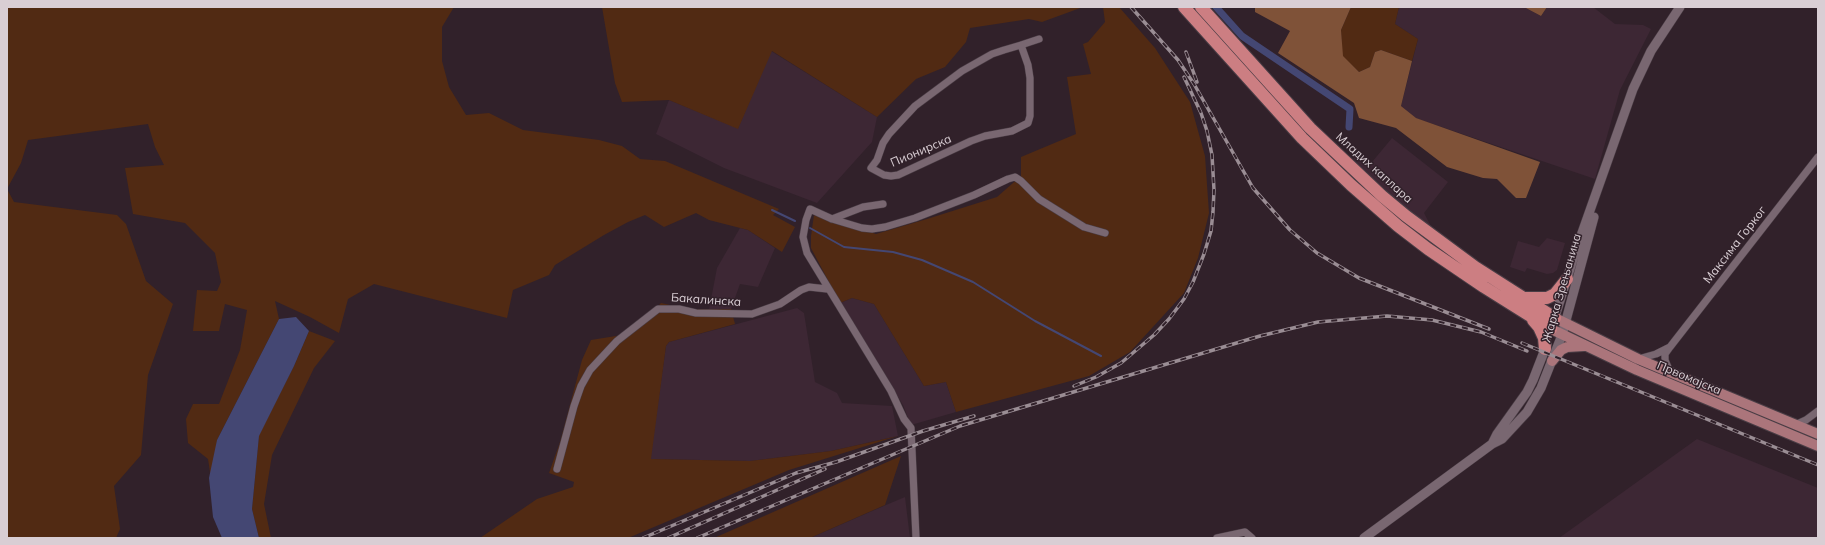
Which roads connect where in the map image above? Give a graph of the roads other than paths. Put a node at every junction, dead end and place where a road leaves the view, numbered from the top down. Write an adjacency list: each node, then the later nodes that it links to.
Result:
1 (1184, 7): 14 (highway)
2 (1201, 7): 13 (highway, Младих каплара)
3 (1680, 7): 7 (street, Жарка Зрењанина)
4 (1039, 39): 5 (street, Пионирска)
5 (1021, 45): 5 (street, Пионирска)
6 (1818, 158): 19 (street, Максима Горког)
7 (1607, 165): 11 (street, Жарка Зрењанина); 16 (street, Жарка Зрењанина)
8 (884, 204): 9 (street)
9 (832, 219): 10 (street); 12 (street)
10 (1106, 233)
11 (1567, 279): 13 (highway); 15 (street, Жарка Зрењанина)
12 (827, 288): 29 (street, Бакалинска); 30 (street)
13 (1521, 297): 15 (highway, Младих каплара)
14 (1530, 316): 15 (highway); 20 (highway)
15 (1553, 323): 16 (main road, Првомајска); 17 (main road, Првомајска); 20 (street, Жарка Зрењанина)
16 (1566, 324): 17 (street, Жарка Зрењанина); 21 (main road, Првомајска)
17 (1562, 334): 18 (main road, Првомајска); 22 (street, Жарка Зрењанина)
18 (1586, 346): 22 (main road); 28 (main road, Првомајска)
19 (1670, 347): 21 (street); 23 (street)
20 (1545, 349): 27 (street, Жарка Зрењанина)
21 (1638, 359): 23 (main road, Првомајска)
22 (1552, 361): 27 (street, Жарка Зрењанина)
23 (1670, 372): 25 (main road, Првомајска)
24 (1818, 411): 25 (street)
25 (1795, 425): 26 (main road, Првомајска)
26 (1818, 434)
27 (1492, 444): 33 (street, Жарка Зрењанина)
28 (1818, 446)
29 (557, 469)
30 (916, 538)
31 (1217, 538): 32 (street)
32 (1252, 538)
33 (1364, 538)

